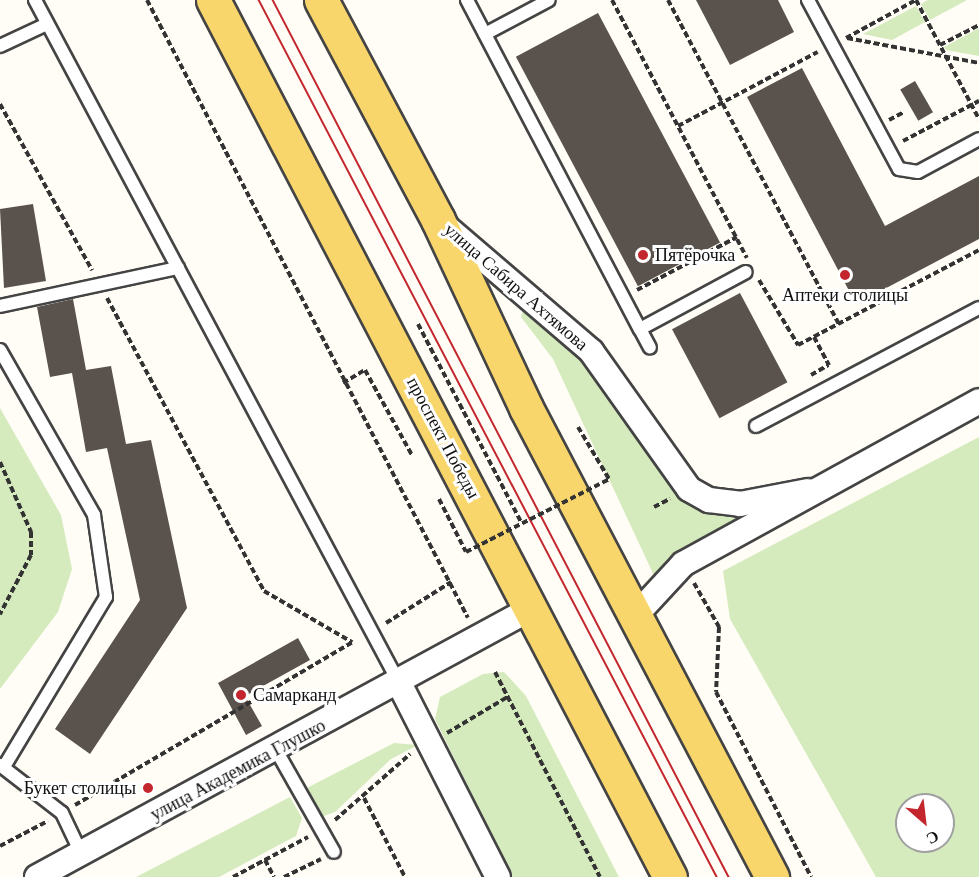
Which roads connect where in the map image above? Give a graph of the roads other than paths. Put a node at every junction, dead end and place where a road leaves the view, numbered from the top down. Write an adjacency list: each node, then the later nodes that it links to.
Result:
1 (35, 0): 7 (lane)
2 (213, 0): 22 (main road, проспект Победы)
3 (321, 0): 11 (main road)
4 (467, 0): 8 (lane)
5 (549, 0): 8 (lane)
6 (808, 0): 10 (lane)
7 (47, 24): 9 (lane); 12 (lane)
8 (485, 34): 16 (lane)
9 (0, 46)
10 (979, 140)
11 (438, 220): 21 (street, улица Сабира Ахтямова); 23 (main road)
12 (178, 268): 14 (lane); 24 (lane)
13 (746, 272): 16 (lane)
14 (0, 306)
15 (979, 308): 20 (lane)
16 (640, 328): 17 (lane)
17 (650, 348)
18 (0, 350): 26 (lane)
19 (979, 400): 21 (street, улица Сабира Ахтямова)
20 (756, 426)
21 (808, 491): 23 (street, улица Сабира Ахтямова)
22 (532, 608): 24 (street, улица Академика Глушко); 31 (main road, проспект Победы)
23 (634, 617): 32 (main road)
24 (399, 683): 25 (street, улица Академика Глушко); 30 (street)
25 (276, 750): 27 (lane); 28 (street, улица Академика Глушко)
26 (2, 765): 28 (lane)
27 (334, 852)
28 (81, 853): 29 (street, улица Академика Глушко)
29 (37, 877)
30 (498, 877)
31 (670, 877)
32 (772, 877)

